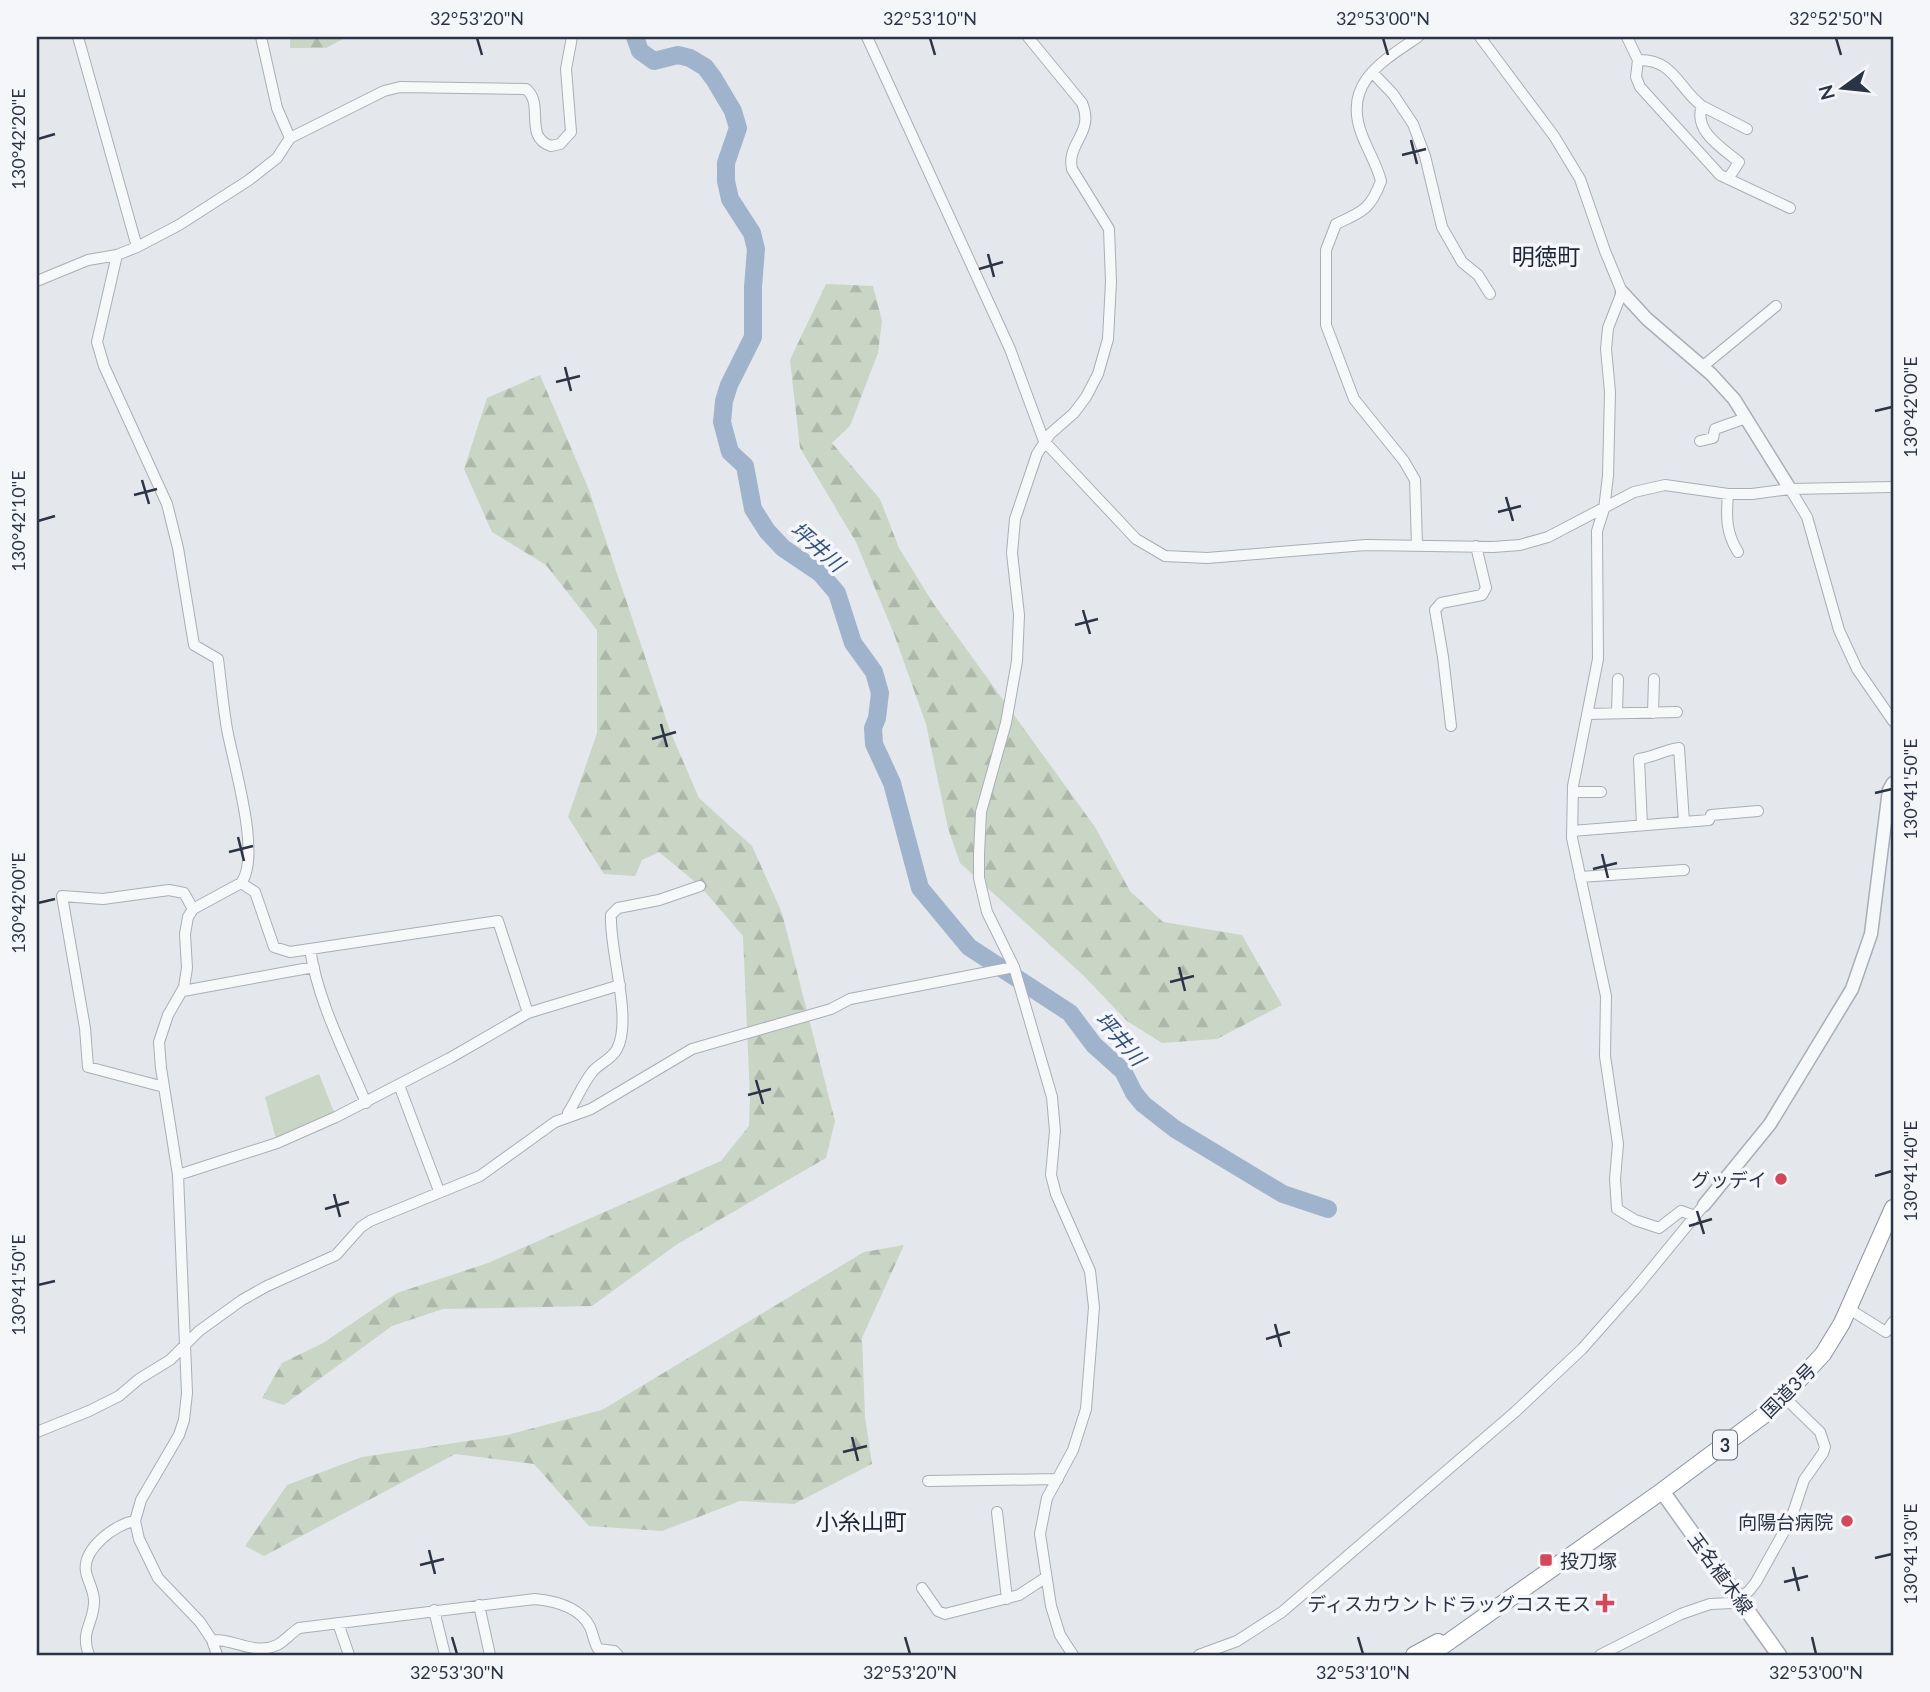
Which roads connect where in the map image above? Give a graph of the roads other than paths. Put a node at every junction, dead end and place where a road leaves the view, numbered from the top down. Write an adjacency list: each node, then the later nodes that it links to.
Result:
1 (78, 37): 16 (street)
2 (261, 37): 13 (street)
3 (572, 37): 13 (street)
4 (867, 37): 24 (street)
5 (1028, 37): 24 (street)
6 (1418, 37): 10 (street)
7 (1480, 37): 19 (street)
8 (1627, 37): 9 (street)
9 (1638, 60): 11 (street); 14 (street)
10 (1372, 72): 20 (street); 30 (street)
11 (1702, 106): 12 (street); 14 (street)
12 (1747, 129)
13 (290, 138): 16 (street)
14 (1728, 179): 15 (street)
15 (1790, 208)
16 (138, 247): 17 (street)
17 (117, 255): 18 (street); 50 (street)
18 (37, 281)
19 (1622, 292): 22 (street); 29 (street)
20 (1490, 294)
21 (1776, 306): 22 (street)
22 (1702, 367): 23 (street)
23 (1746, 418): 25 (street); 27 (street)
24 (1044, 441): 30 (street); 55 (street)
25 (1700, 441)
26 (1893, 487): 27 (street)
27 (1790, 489): 28 (street); 39 (street)
28 (1728, 494): 29 (street); 32 (street)
29 (1604, 509): 31 (street); 38 (street)
30 (1417, 545): 31 (street)
31 (1476, 546): 40 (street)
32 (1738, 552)
33 (1618, 679): 36 (street)
34 (1654, 679): 37 (street)
35 (1677, 712): 37 (street)
36 (1617, 713): 37 (street); 38 (street)
37 (1653, 713)
38 (1587, 714): 42 (street)
39 (1893, 721)
40 (1451, 726)
41 (1893, 783): 65 (street)
42 (1573, 792): 43 (street); 47 (street)
43 (1601, 792)
44 (1758, 811): 45 (street)
45 (1684, 822): 46 (street); 46 (street)
46 (1642, 825): 47 (street)
47 (1572, 831): 49 (street)
48 (1684, 870): 49 (street)
49 (1580, 877): 67 (street)
50 (240, 883): 52 (street); 53 (street)
51 (700, 886): 56 (street)
52 (193, 909): 57 (street); 60 (street)
53 (310, 949): 54 (street); 58 (street)
54 (314, 967): 57 (street); 61 (street)
55 (1014, 967): 62 (street); 73 (street)
56 (620, 985): 58 (street); 62 (street)
57 (183, 991): 60 (street)
58 (528, 1013): 59 (street)
59 (399, 1085): 61 (street); 64 (street)
60 (164, 1087): 63 (street)
61 (366, 1102): 63 (street)
62 (568, 1117): 64 (street)
63 (178, 1175): 70 (street)
64 (439, 1191): 70 (street)
65 (1703, 1205): 67 (street)
66 (1893, 1208): 68 (highway, 国道3号 / 3)
67 (1695, 1216): 94 (street)
68 (1849, 1310): 69 (street); 71 (highway, 国道3号 / 3)
69 (1893, 1322)
70 (184, 1346): 72 (street); 77 (street)
71 (1784, 1397): 75 (highway, 国道3号 / 3); 81 (street)
72 (37, 1432)
73 (1058, 1479): 74 (street); 78 (street)
74 (928, 1481)
75 (1662, 1491): 81 (main road, 玉名植木線); 84 (highway, 国道3号 / 3)
76 (997, 1512): 80 (street)
77 (135, 1521): 86 (street); 87 (street)
78 (1045, 1578): 80 (street); 93 (street)
79 (922, 1588): 80 (street)
80 (1007, 1599)
81 (1739, 1599): 97 (street); 98 (main road, 玉名植木線)
82 (480, 1605): 83 (street); 91 (street); 92 (street)
83 (434, 1610): 85 (street); 90 (street)
84 (1483, 1617): 95 (highway, 国道3号 / 3); 96 (highway, 国道3号 / 3)
85 (338, 1622): 86 (street); 89 (street)
86 (212, 1640): 88 (street)
87 (89, 1655)
88 (217, 1655)
89 (349, 1655)
90 (445, 1655)
91 (490, 1655)
92 (618, 1655)
93 (1073, 1655)
94 (1199, 1655)
95 (1414, 1655)
96 (1430, 1655)
97 (1600, 1655)
98 (1779, 1655)

